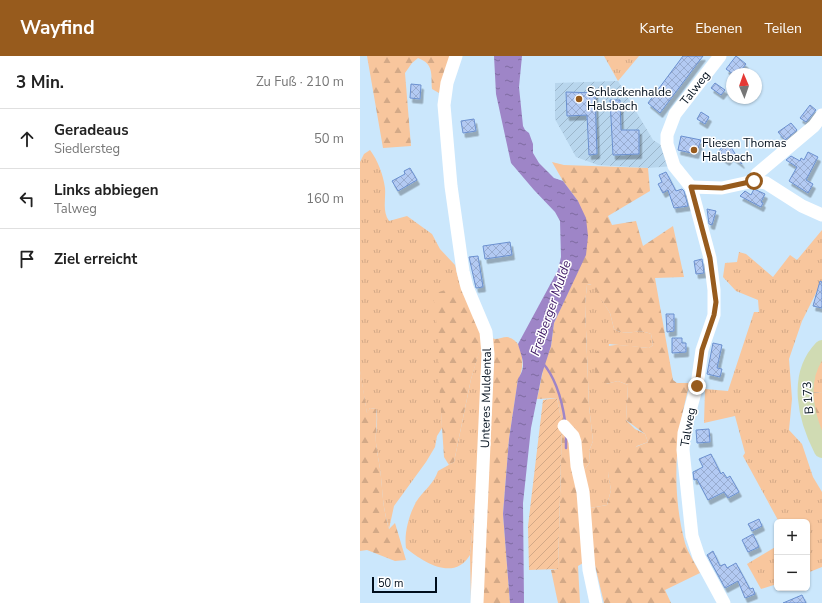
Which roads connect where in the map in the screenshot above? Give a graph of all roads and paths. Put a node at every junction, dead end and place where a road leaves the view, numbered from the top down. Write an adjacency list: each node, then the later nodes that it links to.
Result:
1 (456, 56): 10 (street, Unteres Muldental)
2 (720, 56): 5 (street, Talweg)
3 (822, 115): 4 (street)
4 (754, 181): 5 (street); 6 (street)
5 (691, 187): 12 (street, Talweg)
6 (822, 215)
7 (822, 348): 9 (main road, B 173 / B 173)
8 (566, 428): 11 (street)
9 (822, 450)
10 (477, 603)
11 (596, 603)
12 (724, 603)

